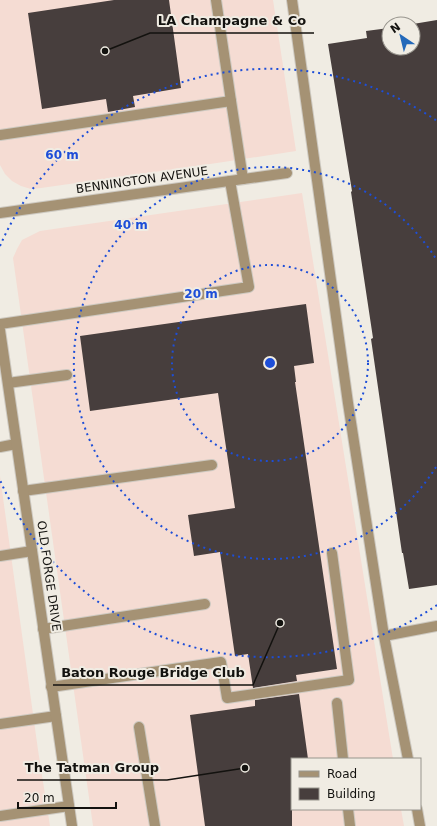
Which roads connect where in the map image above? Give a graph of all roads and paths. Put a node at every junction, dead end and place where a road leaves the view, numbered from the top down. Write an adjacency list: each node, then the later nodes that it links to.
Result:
1 (216, 0): 3 (street)
2 (292, 0): 23 (street)
3 (231, 101): 4 (street); 6 (street)
4 (0, 135)
5 (287, 173): 6 (street, BENNINGTON AVENUE)
6 (243, 179): 7 (street, BENNINGTON AVENUE)
7 (230, 181): 8 (street, BENNINGTON AVENUE); 9 (street)
8 (0, 214)
9 (0, 324)
10 (0, 330): 12 (street, OLD FORGE DRIVE)
11 (67, 375): 12 (street)
12 (8, 383): 13 (street, OLD FORGE DRIVE)
13 (16, 444): 14 (street); 16 (street, OLD FORGE DRIVE)
14 (0, 447)
15 (212, 465): 16 (street)
16 (23, 491): 17 (street, OLD FORGE DRIVE)
17 (32, 551): 19 (street); 22 (street, OLD FORGE DRIVE)
18 (332, 554): 24 (street)
19 (0, 556)
20 (205, 604): 22 (street)
21 (437, 626): 23 (street)
22 (43, 629): 24 (street, OLD FORGE DRIVE)
23 (384, 636): 30 (street)
24 (51, 687): 26 (street, OLD FORGE DRIVE)
25 (337, 703): 29 (street)
26 (56, 716): 27 (street); 31 (street, OLD FORGE DRIVE)
27 (0, 724)
28 (139, 727): 36 (street)
29 (343, 758)
30 (408, 758)
31 (69, 806): 34 (street); 35 (street, OLD FORGE DRIVE)
32 (348, 810): 37 (street)
33 (417, 810): 38 (street)
34 (0, 816)
35 (72, 826)
36 (155, 826)
37 (350, 826)
38 (420, 826)

